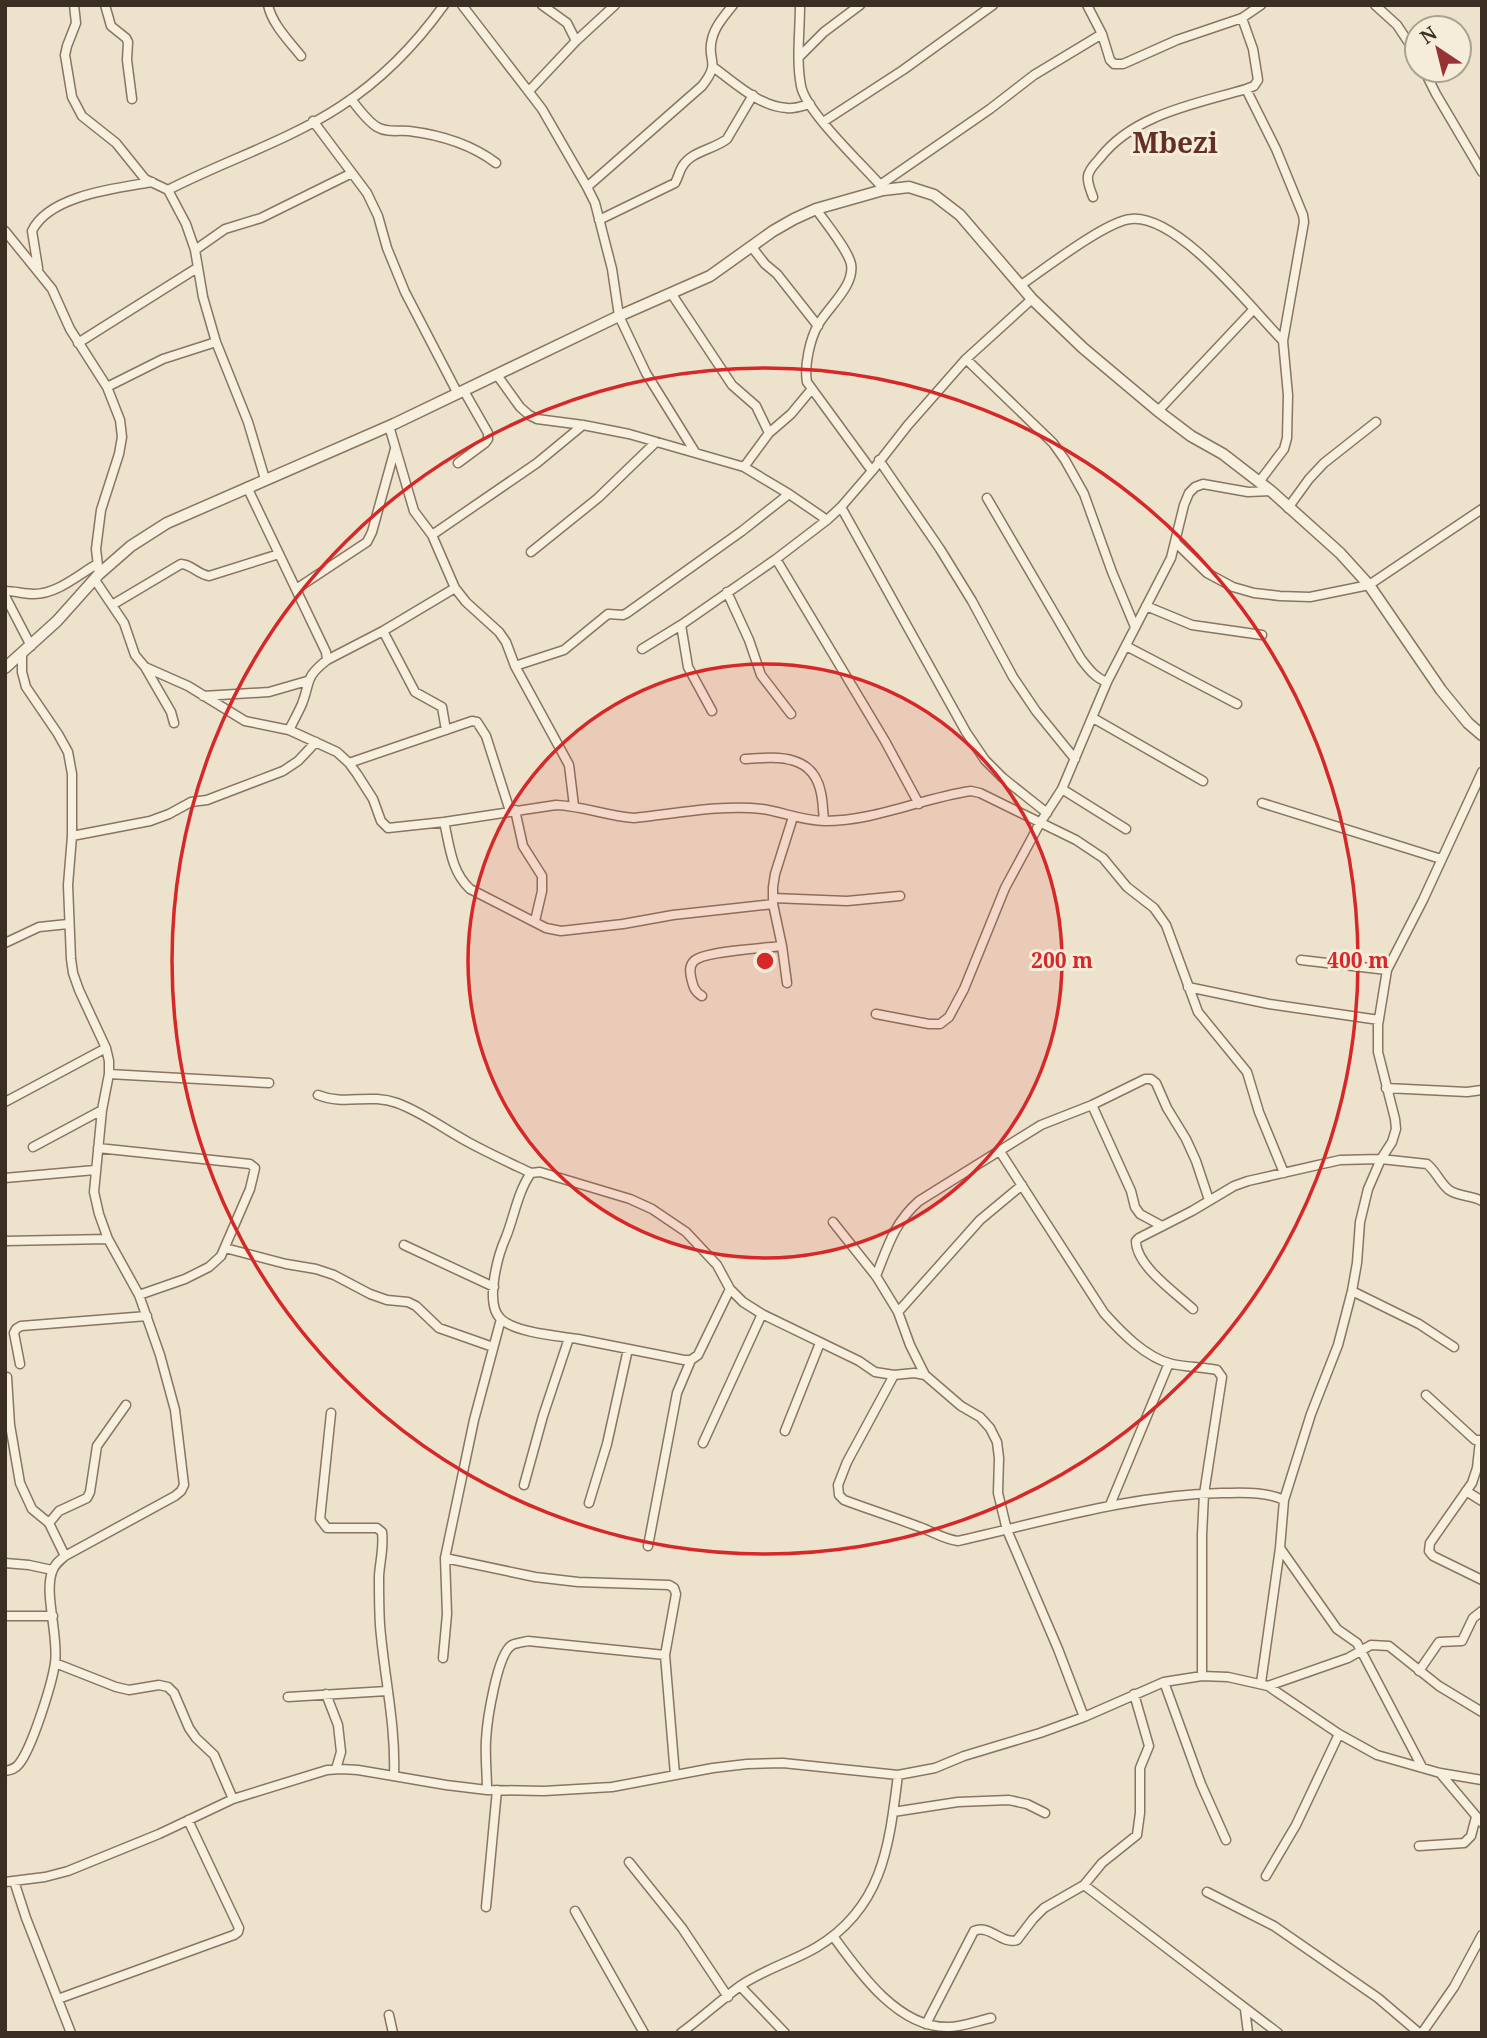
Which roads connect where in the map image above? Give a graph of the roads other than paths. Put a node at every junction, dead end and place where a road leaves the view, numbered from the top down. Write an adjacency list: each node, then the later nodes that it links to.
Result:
1 (74, 5): 34 (street)
2 (105, 5): 26 (street)
3 (268, 5): 19 (street)
4 (443, 5): 27 (street)
5 (462, 5): 24 (street)
6 (541, 5): 18 (street)
7 (615, 5): 18 (street)
8 (733, 5): 21 (street)
9 (800, 5): 20 (street)
10 (860, 5): 20 (street)
11 (993, 5): 30 (street)
12 (1087, 5): 16 (street)
13 (1261, 5): 15 (street)
14 (1375, 5): 17 (street)
15 (1242, 18): 16 (street); 23 (street)
16 (1102, 34): 36 (street)
17 (1403, 34)
18 (576, 41): 24 (street)
19 (301, 56)
20 (799, 57): 28 (street)
21 (713, 67): 25 (street); 35 (street)
22 (1431, 84): 33 (street)
23 (1246, 89): 38 (street); 52 (street)
24 (528, 91): 35 (street)
25 (753, 95): 28 (street); 40 (street)
26 (132, 99)
27 (351, 99): 29 (street); 31 (street)
28 (810, 104): 30 (street)
29 (313, 121): 32 (street); 37 (street)
30 (823, 122): 36 (street)
31 (496, 163)
32 (352, 173): 43 (street); 59 (street)
33 (1482, 173)
34 (152, 182): 37 (street); 45 (street)
35 (587, 187): 40 (street)
36 (882, 187): 39 (street); 46 (street)
37 (168, 190): 43 (street)
38 (1093, 197)
39 (816, 209): 42 (street); 51 (street)
40 (599, 219): 50 (street)
41 (6, 234): 45 (street)
42 (751, 246): 47 (street); 51 (street)
43 (195, 250): 44 (street)
44 (197, 268): 53 (street); 54 (street)
45 (39, 271): 54 (street)
46 (1021, 285): 48 (street); 49 (street)
47 (671, 293): 50 (street); 64 (street)
48 (1032, 299): 55 (street); 60 (street)
49 (1253, 310): 52 (street); 60 (street)
50 (619, 316): 56 (street); 67 (street)
51 (818, 326): 58 (street)
52 (1283, 341): 73 (street)
53 (216, 342): 57 (street); 72 (street)
54 (78, 343): 57 (street)
55 (966, 359): 68 (street); 97 (street)
56 (498, 375): 59 (street); 62 (street)
57 (107, 387): 87 (street)
58 (811, 390): 64 (street); 71 (street)
59 (461, 393): 63 (street); 69 (street)
60 (1158, 411): 73 (street)
61 (1376, 422): 79 (street)
62 (583, 425): 65 (street); 82 (street)
63 (389, 426): 66 (street); 72 (street)
64 (769, 433): 70 (street)
65 (656, 442): 67 (street); 84 (street)
66 (395, 449): 82 (street); 90 (street)
67 (695, 452): 70 (street)
68 (880, 460): 71 (street); 121 (street)
69 (458, 463)
70 (744, 467): 76 (street)
71 (872, 471): 78 (street)
72 (265, 479): 74 (street)
73 (1259, 482): 75 (street)
74 (247, 487): 85 (street); 87 (street)
75 (1271, 491): 79 (street); 83 (street)
76 (789, 494): 81 (street); 105 (street)
77 (986, 498): 109 (street)
78 (841, 507): 81 (street); 130 (street)
79 (1288, 508): 88 (street)
80 (1482, 509): 88 (street)
81 (827, 520): 86 (street)
82 (432, 535): 89 (street)
83 (1175, 542): 88 (street); 95 (street)
84 (531, 552)
85 (279, 554): 90 (street); 94 (street)
86 (776, 559): 92 (street); 127 (street)
87 (97, 573): 91 (street); 94 (street); 100 (street)
88 (1369, 585): 118 (street)
89 (455, 588): 98 (street); 105 (street)
90 (296, 589): 104 (street)
91 (5, 591)
92 (727, 593): 96 (street); 113 (street)
93 (5, 596): 100 (street)
94 (112, 605): 106 (street)
95 (1146, 606): 97 (street); 99 (street)
96 (681, 625): 102 (street); 112 (street)
97 (1135, 627): 101 (street)
98 (383, 631): 104 (street); 117 (street)
99 (1262, 635)
100 (31, 646): 103 (street)
101 (1126, 646): 109 (street); 111 (street)
102 (642, 649)
103 (22, 654): 107 (street); 136 (street)
104 (327, 660): 108 (street)
105 (515, 666): 128 (street)
106 (145, 667): 110 (street); 115 (street)
107 (5, 668)
108 (307, 681): 110 (street); 116 (street)
109 (1107, 682): 114 (street)
110 (203, 696): 116 (street)
111 (1237, 704)
112 (712, 712)
113 (791, 714)
114 (1093, 718): 121 (street); 124 (street)
115 (174, 723)
116 (289, 730): 119 (street)
117 (446, 730): 122 (street); 129 (street)
118 (1482, 735)
119 (316, 741): 122 (street); 136 (street)
120 (745, 759): 132 (street)
121 (1075, 759): 125 (street)
122 (349, 763): 133 (street)
123 (1482, 772): 137 (street)
124 (1203, 781)
125 (1062, 789): 130 (street); 135 (street)
126 (1262, 803): 137 (street)
127 (919, 804): 132 (street); 134 (street)
128 (574, 806): 129 (street); 131 (street)
129 (512, 810): 133 (street); 140 (street)
130 (1047, 813): 134 (street)
131 (793, 817): 132 (street); 139 (street)
132 (824, 821)
133 (444, 822): 140 (street)
134 (1040, 823): 147 (street); 149 (street)
135 (1126, 829)
136 (72, 836): 141 (street)
137 (1441, 859): 145 (street)
138 (900, 895): 139 (street)
139 (773, 901): 140 (street); 143 (street)
140 (535, 921)
141 (68, 924): 142 (street); 151 (street)
142 (5, 943)
143 (782, 946): 146 (street); 148 (street)
144 (1301, 960): 145 (street)
145 (1387, 970): 150 (street)
146 (787, 984)
147 (1188, 987): 150 (street); 165 (street)
148 (702, 996)
149 (876, 1014)
150 (1379, 1020): 154 (street)
151 (107, 1048): 152 (street); 157 (street)
152 (109, 1074): 153 (street); 159 (street)
153 (269, 1083)
154 (1386, 1088): 155 (street); 163 (street)
155 (1482, 1090)
156 (317, 1095): 166 (street)
157 (5, 1102)
158 (1092, 1105): 162 (street); 169 (street); 172 (street)
159 (102, 1110): 160 (street); 161 (street)
160 (33, 1147)
161 (98, 1147): 164 (street); 176 (street)
162 (999, 1150): 168 (street); 177 (street)
163 (1381, 1159): 165 (street); 170 (street); 180 (street)
164 (95, 1170): 167 (street); 173 (street)
165 (1284, 1172): 169 (street)
166 (531, 1173): 178 (street); 179 (street)
167 (5, 1178)
168 (1022, 1185): 183 (street); 193 (street)
169 (1209, 1200): 172 (street)
170 (1482, 1201)
171 (833, 1222): 177 (street)
172 (1162, 1226): 182 (street)
173 (108, 1239): 174 (street); 181 (street)
174 (5, 1241)
175 (404, 1245): 178 (street)
176 (225, 1248): 181 (street); 189 (street)
177 (876, 1276): 183 (street)
178 (494, 1287): 186 (street)
179 (730, 1289): 184 (street); 192 (street)
180 (1352, 1291): 190 (street); 207 (street)
181 (139, 1294): 185 (street)
182 (1194, 1310)
183 (898, 1312): 196 (street)
184 (762, 1314): 188 (street); 203 (street)
185 (148, 1316): 194 (street); 215 (street)
186 (501, 1319): 187 (street); 189 (street)
187 (569, 1338): 191 (street); 204 (street)
188 (820, 1343): 195 (street); 201 (street)
189 (494, 1347): 216 (street)
190 (1454, 1347)
191 (628, 1349): 192 (street); 209 (street)
192 (691, 1360): 213 (street)
193 (1169, 1363): 206 (street); 210 (street)
194 (20, 1364)
195 (894, 1375): 196 (street); 212 (street)
196 (925, 1375): 212 (street)
197 (7, 1377): 211 (street)
198 (1426, 1395): 202 (street)
199 (126, 1405): 211 (street)
200 (331, 1413): 231 (street)
201 (786, 1430)
202 (1481, 1441): 205 (street)
203 (703, 1443)
204 (524, 1485)
205 (1466, 1491): 208 (street); 219 (street)
206 (1204, 1494): 207 (street); 210 (street); 228 (street)
207 (1284, 1500): 214 (street)
208 (1482, 1501)
209 (589, 1503)
210 (1110, 1504): 212 (street)
211 (49, 1523): 215 (street)
212 (1007, 1530): 236 (street)
213 (648, 1545)
214 (1280, 1548): 223 (street); 230 (street)
215 (65, 1556): 218 (street)
216 (445, 1558): 224 (street); 225 (street)
217 (5, 1563): 218 (street)
218 (52, 1570): 222 (street)
219 (1482, 1580)
220 (1482, 1611): 227 (street)
221 (5, 1616): 222 (street)
222 (53, 1616): 226 (street)
223 (1360, 1650): 227 (street); 230 (street); 238 (street)
224 (665, 1655): 242 (street); 246 (street)
225 (443, 1658)
226 (55, 1662): 240 (street); 248 (street)
227 (1419, 1671): 235 (street)
228 (1202, 1676): 229 (street); 230 (street)
229 (1164, 1682): 233 (street); 253 (street)
230 (1264, 1684): 237 (street)
231 (387, 1691): 232 (street); 243 (street)
232 (326, 1694): 234 (street); 239 (street)
233 (1134, 1695): 236 (street); 258 (street)
234 (288, 1697)
235 (1482, 1712)
236 (1084, 1717): 244 (street)
237 (1339, 1734): 238 (street); 256 (street)
238 (1422, 1767): 241 (street)
239 (336, 1769): 243 (street); 248 (street)
240 (5, 1772)
241 (1440, 1773): 245 (street); 252 (street)
242 (675, 1775): 244 (street); 247 (street)
243 (394, 1776): 246 (street)
244 (898, 1776): 249 (street)
245 (1482, 1780)
246 (487, 1790): 247 (street)
247 (497, 1790): 260 (street)
248 (233, 1799): 251 (street)
249 (894, 1812): 250 (street); 263 (street)
250 (1045, 1813)
251 (188, 1820): 257 (street); 266 (street)
252 (1479, 1820): 254 (street)
253 (1226, 1840)
254 (1419, 1846)
255 (629, 1862): 265 (street)
256 (1266, 1876)
257 (9, 1881): 266 (street)
258 (1084, 1885): 267 (street); 270 (street)
259 (1207, 1892): 278 (street)
260 (486, 1907)
261 (575, 1911): 273 (street)
262 (1482, 1935): 278 (street)
263 (833, 1936): 264 (street); 270 (street)
264 (740, 1986): 265 (street); 275 (street)
265 (728, 1997): 274 (street)
266 (58, 1999): 271 (street)
267 (1245, 2009): 276 (street); 277 (street)
268 (389, 2015): 272 (street)
269 (991, 2018): 270 (street)
270 (926, 2024)
271 (71, 2033)
272 (393, 2033)
273 (644, 2033)
274 (681, 2033)
275 (785, 2033)
276 (1248, 2033)
277 (1278, 2033)
278 (1421, 2033)

